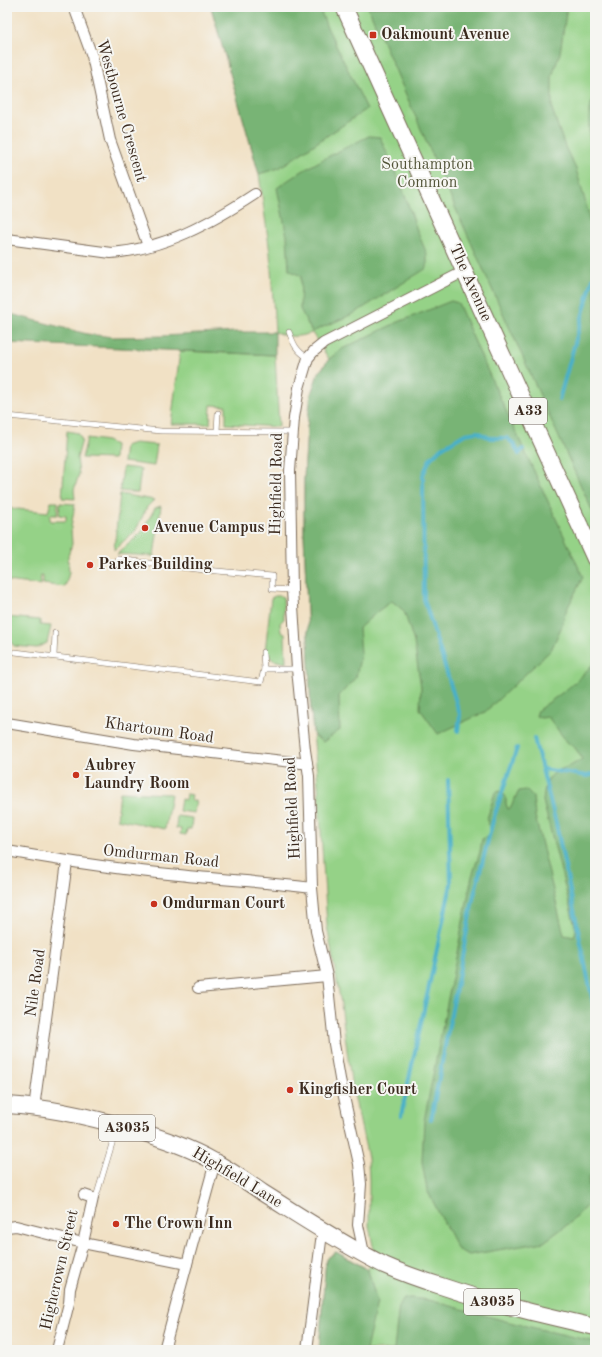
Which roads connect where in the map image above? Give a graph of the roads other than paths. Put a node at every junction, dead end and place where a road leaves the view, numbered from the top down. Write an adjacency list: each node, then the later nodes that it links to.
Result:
1 (74, 7): 5 (street, Westbourne Crescent)
2 (344, 7): 6 (main road, The Avenue / A33)
3 (255, 194): 5 (street)
4 (7, 239): 5 (street)
5 (148, 246)
6 (465, 271): 8 (street, Highfield Road); 13 (main road, The Avenue / A33)
7 (289, 332): 8 (lane)
8 (308, 358): 12 (street, Highfield Road)
9 (218, 413): 11 (lane)
10 (7, 416): 11 (lane)
11 (218, 431): 12 (lane)
12 (293, 432): 15 (street, Highfield Road)
13 (594, 553)
14 (118, 559): 15 (lane)
15 (292, 590): 21 (street, Highfield Road)
16 (55, 633): 19 (lane)
17 (15, 652): 19 (lane)
18 (263, 652): 20 (lane)
19 (54, 656): 20 (lane)
20 (264, 669): 21 (lane)
21 (297, 669): 23 (street, Highfield Road)
22 (7, 723): 23 (street, Khartoum Road)
23 (307, 763): 26 (street, Highfield Road)
24 (7, 851): 25 (street, Omdurman Road)
25 (67, 862): 26 (street, Omdurman Road); 30 (street, Nile Road)
26 (312, 888): 27 (street, Highfield Road)
27 (327, 976): 28 (street); 37 (street, Highfield Road)
28 (198, 988)
29 (7, 1105): 30 (main road, Highfield Lane / A3035)
30 (34, 1108): 32 (main road, Highfield Lane / A3035)
31 (114, 1137): 33 (lane, Highcrown Street)
32 (215, 1162): 35 (main road, Highfield Lane / A3035); 38 (street)
33 (88, 1196): 36 (street, Highcrown Street)
34 (7, 1227): 36 (street)
35 (324, 1232): 37 (main road, Highfield Lane / A3035); 42 (street)
36 (83, 1243): 38 (street); 40 (street, Highcrown Street)
37 (364, 1253): 39 (main road, A3035)
38 (186, 1264): 41 (street)
39 (595, 1327)
40 (57, 1350)
41 (164, 1350)
42 (307, 1350)

